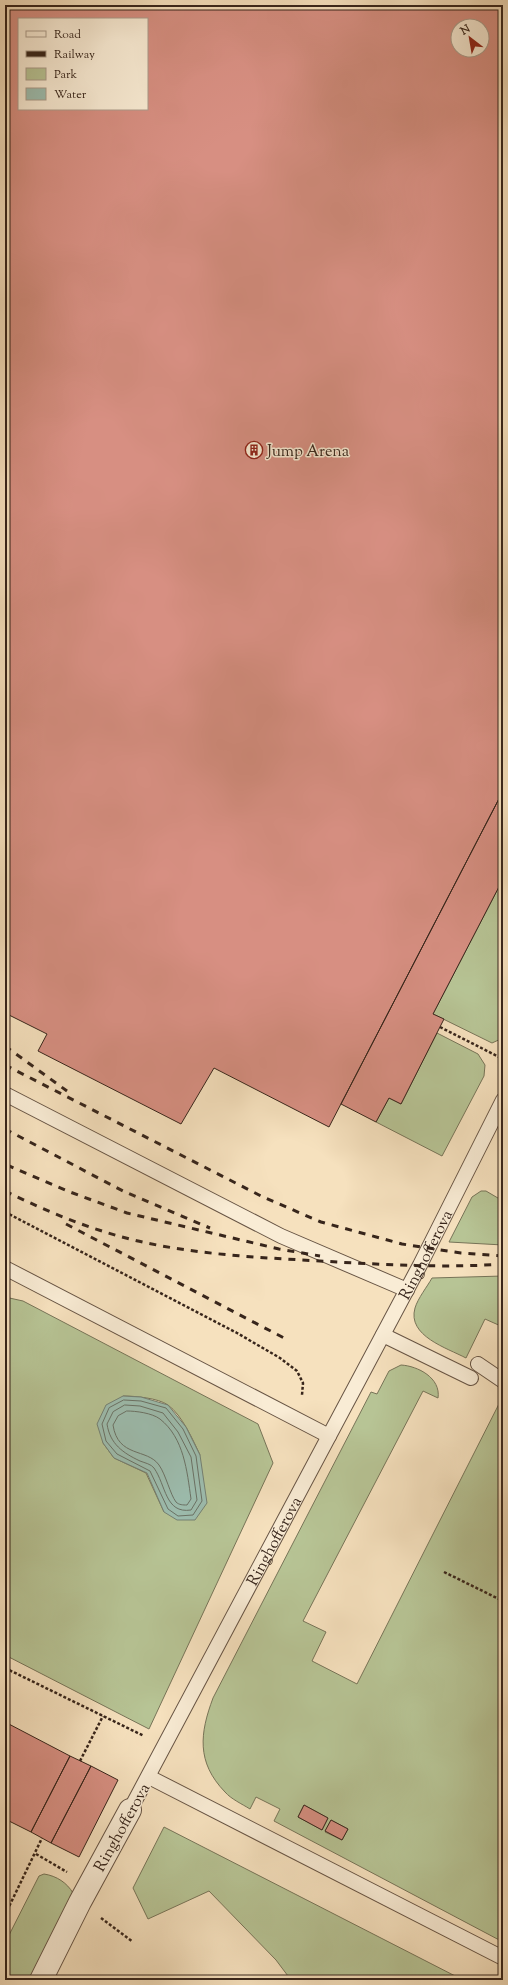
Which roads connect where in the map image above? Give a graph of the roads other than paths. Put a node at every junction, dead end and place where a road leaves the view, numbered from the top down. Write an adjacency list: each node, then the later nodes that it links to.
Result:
1 (5, 1094): 4 (lane)
2 (503, 1100): 4 (lane, Ringhofferova)
3 (5, 1268): 9 (lane)
4 (407, 1290): 5 (lane, Ringhofferova)
5 (383, 1335): 7 (lane); 9 (lane, Ringhofferova)
6 (478, 1364): 8 (lane)
7 (470, 1378)
8 (503, 1381)
9 (330, 1436): 10 (lane, Ringhofferova)
10 (149, 1777): 11 (lane, Ringhofferova); 12 (lane)
11 (130, 1810): 13 (street, Ringhofferova)
12 (503, 1958)
13 (41, 1980)

